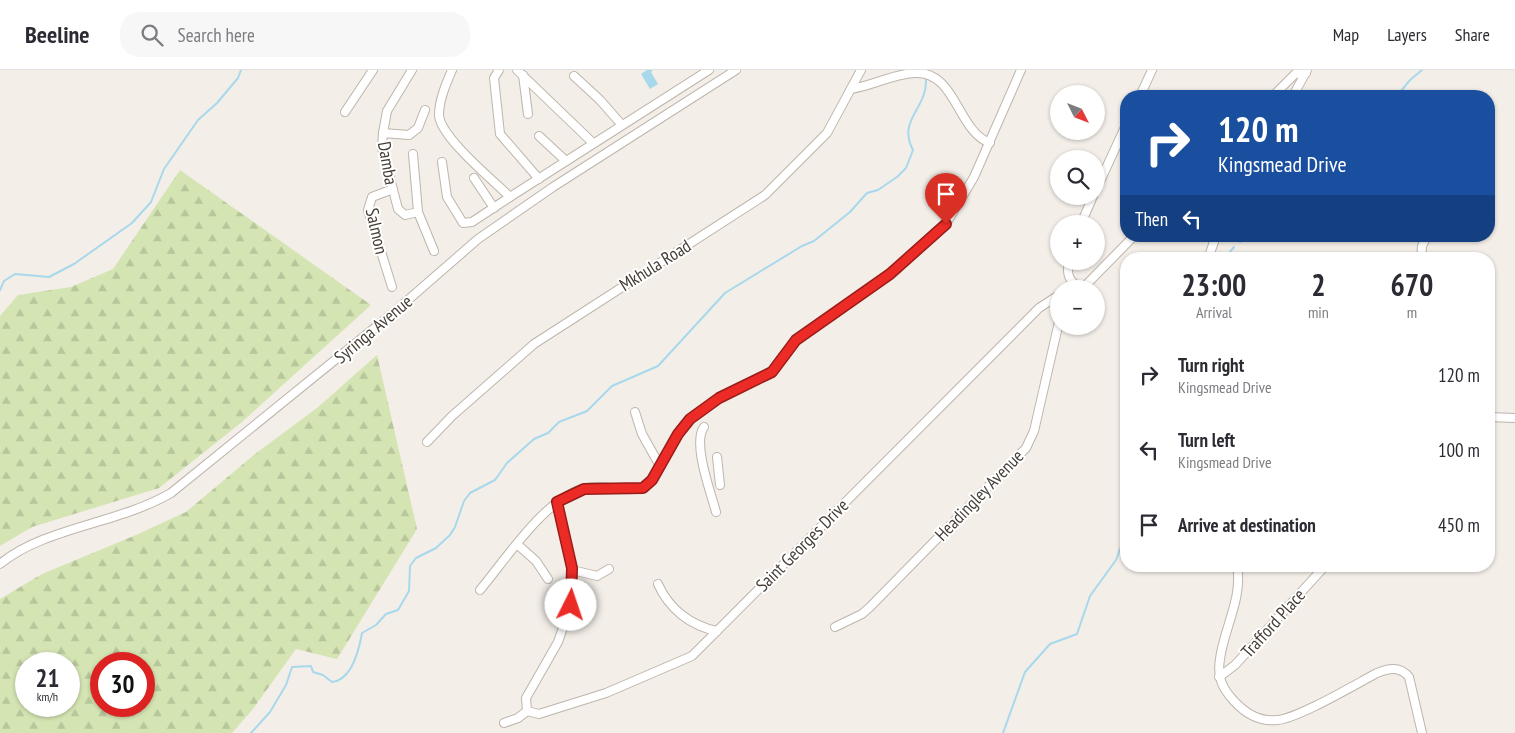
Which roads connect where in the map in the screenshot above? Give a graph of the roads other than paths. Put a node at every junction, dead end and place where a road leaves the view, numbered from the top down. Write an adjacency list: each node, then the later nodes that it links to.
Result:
1 (373, 70): 18 (street)
2 (412, 70): 21 (street, Damba)
3 (452, 70): 33 (street)
4 (499, 70): 31 (street)
5 (709, 70): 20 (street)
6 (736, 70): 56 (street, Syringa Avenue)
7 (861, 70): 13 (street, Mkhula Road)
8 (1021, 70): 25 (street)
9 (1152, 70): 14 (street)
10 (1306, 72): 15 (street); 16 (street)
11 (520, 73): 19 (street); 24 (street)
12 (574, 76): 20 (street)
13 (851, 90): 25 (street); 46 (street, Mkhula Road)
14 (1143, 90)
15 (1279, 90)
16 (1296, 90)
17 (425, 110): 21 (street)
18 (345, 112)
19 (528, 114)
20 (621, 124): 24 (street)
21 (383, 133): 32 (street, Damba)
22 (539, 136): 27 (street)
23 (1120, 138): 29 (street)
24 (593, 143): 27 (street)
25 (990, 143): 48 (street)
26 (413, 154): 35 (street, Damba)
27 (566, 161): 31 (street)
28 (442, 162): 34 (street)
29 (1105, 170)
30 (474, 178): 34 (street)
31 (539, 179): 33 (street)
32 (393, 189): 35 (street, Damba); 39 (street, Salmon)
33 (510, 197): 34 (street)
34 (494, 208)
35 (418, 212): 37 (street, Damba)
36 (1127, 242): 38 (street)
37 (434, 251)
38 (1086, 280)
39 (392, 287)
40 (1050, 301): 65 (street, Saint Georges Drive)
41 (1056, 335): 64 (street, Headingley Avenue)
42 (636, 412): 48 (street)
43 (1495, 417): 44 (street)
44 (1515, 418)
45 (704, 427): 52 (street)
46 (426, 442)
47 (717, 457): 49 (street)
48 (660, 466): 50 (street)
49 (720, 485)
50 (570, 494): 51 (street); 54 (street)
51 (557, 502): 53 (street); 54 (street)
52 (716, 512)
53 (542, 516): 54 (street); 55 (street)
54 (561, 519): 58 (street)
55 (518, 545): 61 (street); 63 (street)
56 (0, 564)
57 (609, 569): 58 (street)
58 (572, 570): 67 (street)
59 (1237, 572): 66 (street)
60 (1319, 572): 66 (street, Trafford Place)
61 (548, 579)
62 (658, 584): 65 (street)
63 (480, 590)
64 (834, 627)
65 (717, 632): 67 (street, Saint Georges Drive)
66 (1219, 677): 69 (street)
67 (527, 711): 68 (street, Saint Georges Drive)
68 (504, 723)
69 (1422, 733)

